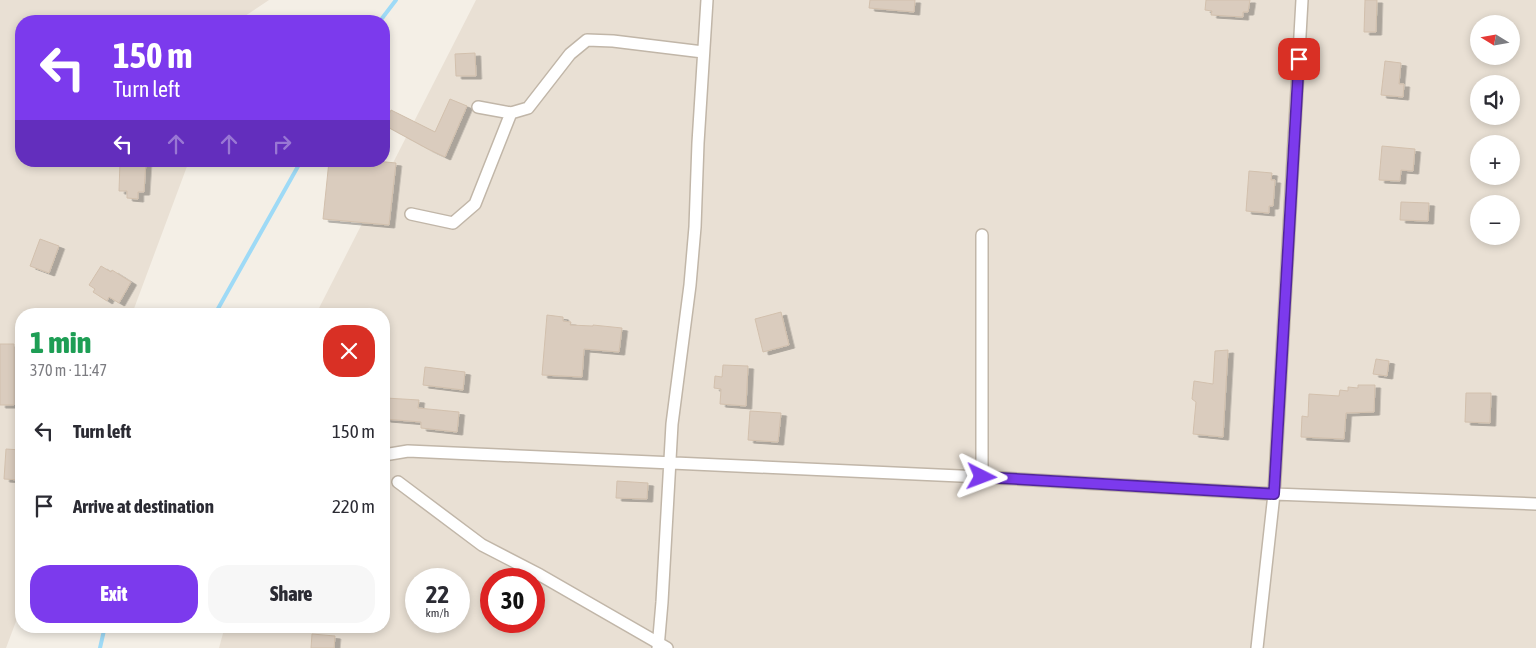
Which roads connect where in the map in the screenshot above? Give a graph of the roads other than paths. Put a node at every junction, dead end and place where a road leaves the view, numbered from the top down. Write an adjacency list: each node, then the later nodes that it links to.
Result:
1 (707, 0): 3 (street)
2 (1302, 0): 12 (street)
3 (703, 52): 5 (street); 9 (street)
4 (478, 107): 5 (street)
5 (511, 113): 6 (street)
6 (410, 214)
7 (982, 235): 10 (street)
8 (390, 454): 9 (street)
9 (670, 463): 10 (street); 14 (street)
10 (982, 477): 12 (street)
11 (398, 482): 14 (street)
12 (1274, 494): 13 (street); 15 (street)
13 (1536, 504)
14 (661, 646)
15 (1257, 648)

